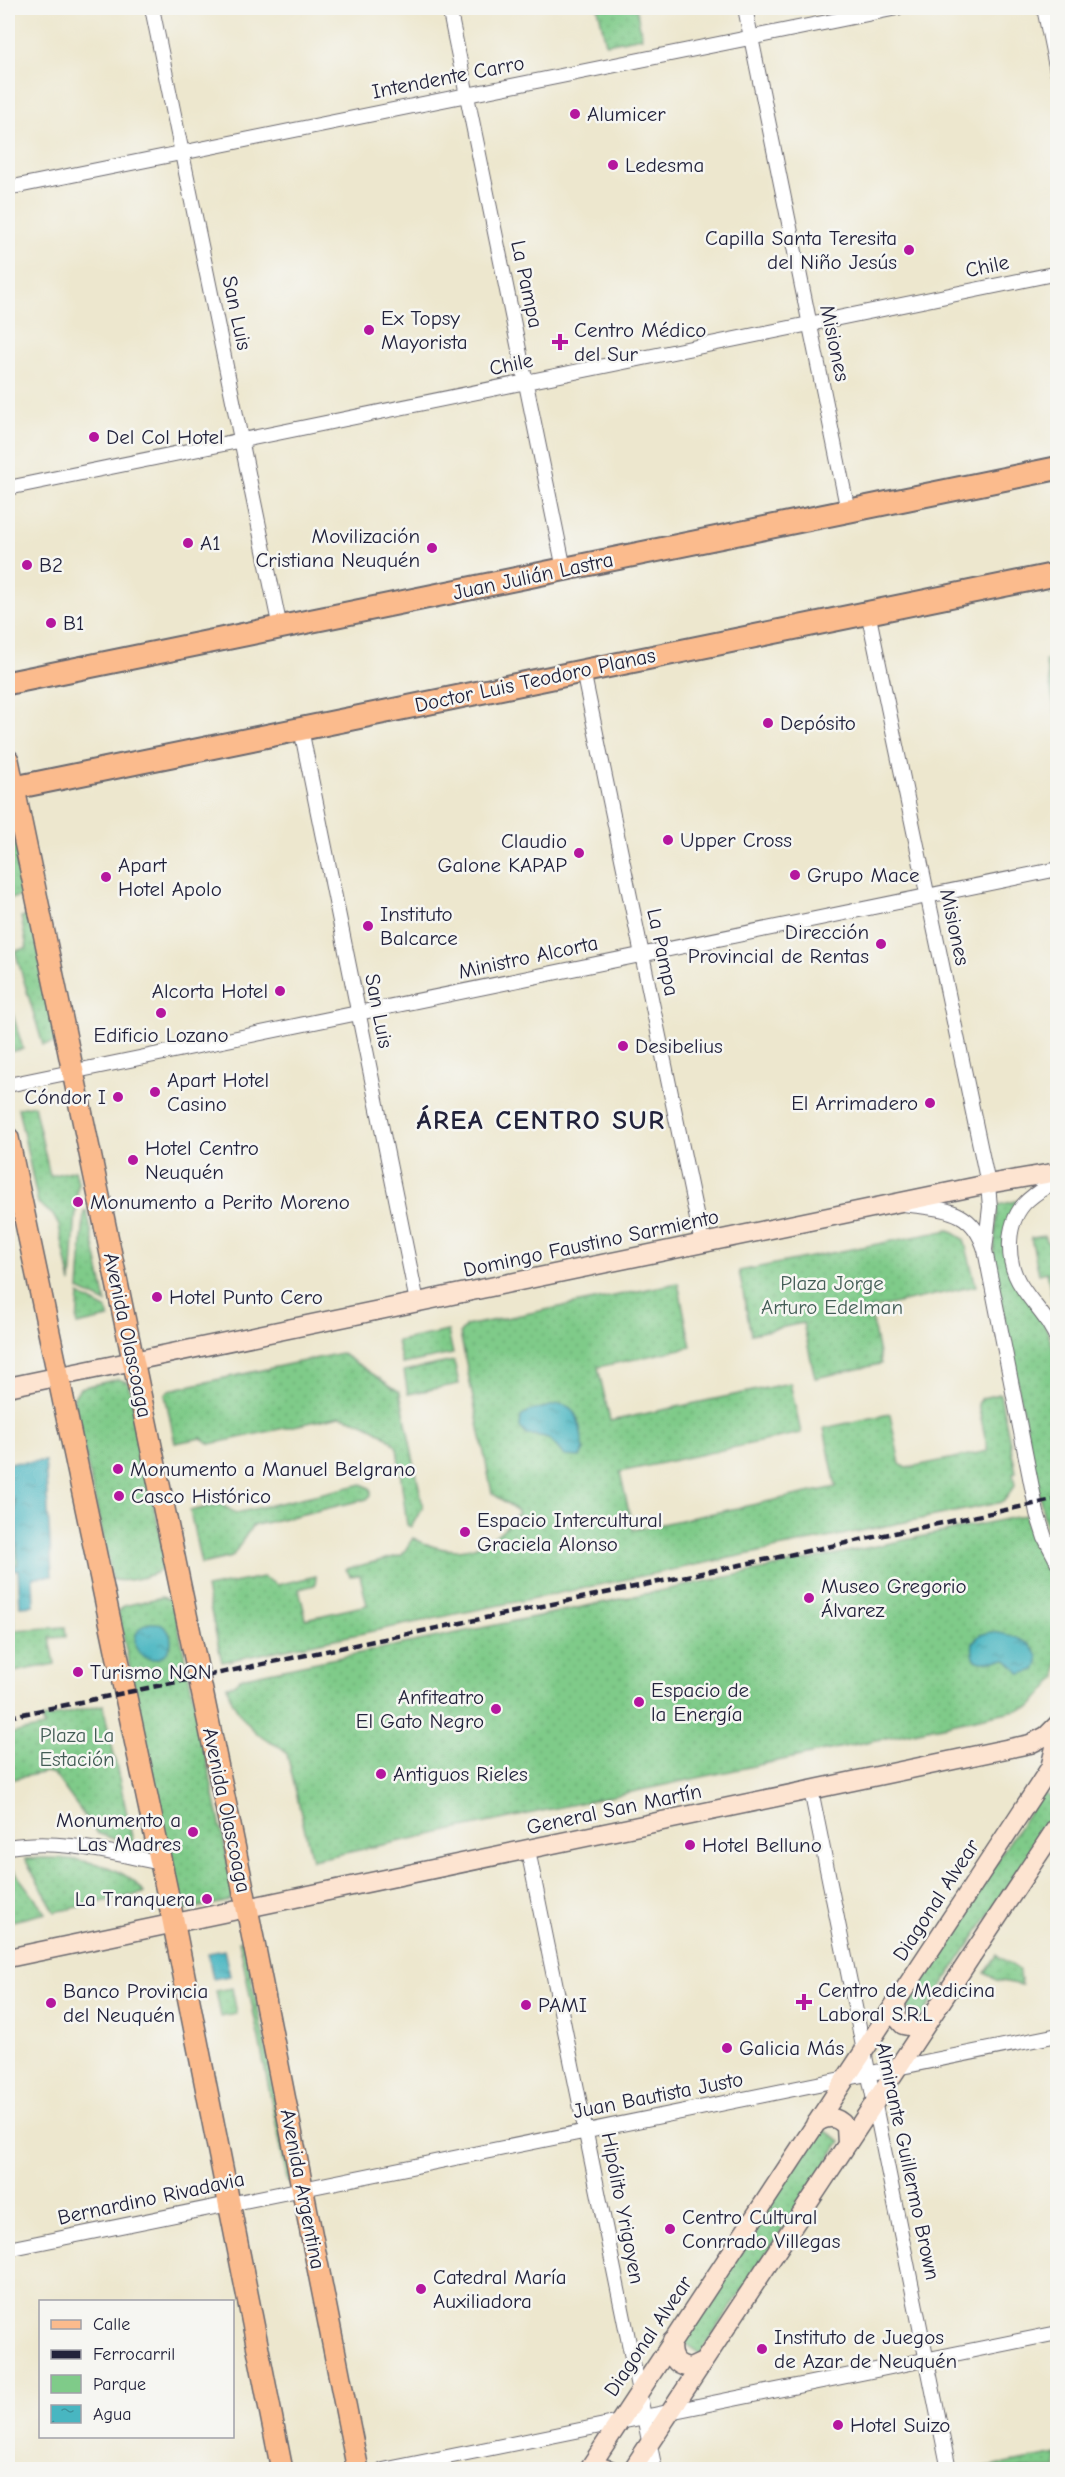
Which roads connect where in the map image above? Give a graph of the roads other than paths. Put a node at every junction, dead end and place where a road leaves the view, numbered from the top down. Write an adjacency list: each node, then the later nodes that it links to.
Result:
1 (152, 8): 9 (street, San Luis)
2 (449, 8): 8 (street, La Pampa)
3 (744, 8): 6 (street, Misiones)
4 (897, 8): 6 (street, Intendente Carro)
5 (1044, 8): 7 (street)
6 (751, 37): 8 (street, Intendente Carro); 12 (street, Misiones)
7 (1058, 76)
8 (467, 95): 9 (street, Intendente Carro); 13 (street, La Pampa)
9 (182, 153): 10 (street, Intendente Carro); 14 (street, San Luis)
10 (8, 188)
11 (1058, 273): 12 (street, Chile)
12 (809, 324): 13 (street, Chile); 17 (street, Misiones)
13 (526, 382): 14 (street, Chile); 18 (street, La Pampa)
14 (241, 441): 16 (street, Chile); 21 (street, San Luis)
15 (1058, 468): 17 (highway, Juan Julián Lastra)
16 (8, 488)
17 (848, 511): 18 (highway, Juan Julián Lastra)
18 (564, 569): 21 (highway, Juan Julián Lastra)
19 (1058, 574): 20 (highway, Doctor Luis Teodoro Planas)
20 (868, 612): 22 (highway, Doctor Luis Teodoro Planas); 28 (street, Misiones)
21 (280, 627): 23 (highway, Juan Julián Lastra)
22 (583, 671): 24 (highway, Doctor Luis Teodoro Planas); 29 (street, La Pampa)
23 (8, 683)
24 (301, 729): 26 (highway, Doctor Luis Teodoro Planas); 30 (street, San Luis)
25 (8, 760): 26 (main road, Avenida Olascoaga)
26 (10, 788): 31 (main road, Avenida Olascoaga)
27 (1058, 869): 28 (street, Ministro Alcorta)
28 (927, 896): 29 (street, Ministro Alcorta); 36 (street, Misiones)
29 (642, 955): 30 (street, Ministro Alcorta); 38 (street, La Pampa)
30 (358, 1013): 31 (street, Ministro Alcorta); 40 (street, San Luis)
31 (73, 1072): 32 (street, Ministro Alcorta); 42 (main road, Avenida Olascoaga)
32 (8, 1086)
33 (8, 1138): 43 (main road)
34 (1058, 1172): 36 (main road, Domingo Faustino Sarmiento)
35 (1058, 1179): 41 (street)
36 (988, 1184): 37 (main road, Domingo Faustino Sarmiento); 39 (street, Misiones)
37 (895, 1203): 38 (main road, Domingo Faustino Sarmiento); 39 (street)
38 (702, 1243): 40 (main road, Domingo Faustino Sarmiento)
39 (985, 1250): 45 (street)
40 (417, 1302): 42 (main road, Domingo Faustino Sarmiento)
41 (1058, 1341)
42 (134, 1361): 43 (main road, Domingo Faustino Sarmiento); 54 (main road, Avenida Olascoaga)
43 (58, 1377): 44 (main road, Domingo Faustino Sarmiento); 53 (main road)
44 (8, 1387)
45 (1058, 1563)
46 (1057, 1736): 48 (main road, Diagonal Alvear); 49 (main road, General San Martín)
47 (1058, 1782): 48 (main road)
48 (1037, 1788): 57 (main road, Diagonal Alvear)
49 (811, 1790): 52 (main road, General San Martín); 60 (street, Almirante Guillermo Brown)
50 (1058, 1825): 58 (main road)
51 (8, 1847): 53 (street)
52 (528, 1850): 54 (main road, General San Martín); 66 (street, Hipólito Yrigoyen)
53 (161, 1863): 55 (main road)
54 (247, 1909): 55 (main road, General San Martín); 68 (main road, Avenida Argentina)
55 (174, 1924): 56 (main road, General San Martín); 69 (main road)
56 (8, 1958)
57 (896, 2001): 58 (main road); 60 (main road, Diagonal Alvear)
58 (927, 2022): 61 (main road)
59 (1058, 2035): 61 (street, Juan Bautista Justo)
60 (864, 2050): 62 (street, Almirante Guillermo Brown); 63 (main road, Diagonal Alvear)
61 (897, 2067): 62 (street, Juan Bautista Justo); 64 (main road)
62 (868, 2074): 63 (street, Juan Bautista Justo); 64 (street, Almirante Guillermo Brown)
63 (845, 2078): 65 (main road, Diagonal Alvear); 66 (street, Juan Bautista Justo)
64 (874, 2103): 67 (main road); 73 (street, Almirante Guillermo Brown)
65 (815, 2124): 67 (main road); 72 (main road, Diagonal Alvear)
66 (586, 2131): 68 (street, Juan Bautista Justo); 75 (street, Hipólito Yrigoyen)
67 (847, 2144): 74 (main road)
68 (302, 2188): 69 (street, Bernardino Rivadavia); 81 (main road, Avenida Argentina)
69 (229, 2204): 70 (street, Bernardino Rivadavia); 80 (main road)
70 (8, 2249)
71 (1058, 2333): 73 (street)
72 (672, 2341): 74 (main road); 75 (main road, Diagonal Alvear)
73 (927, 2359): 76 (street); 87 (street, Almirante Guillermo Brown)
74 (703, 2362): 76 (main road)
75 (639, 2391): 77 (street, Hipólito Yrigoyen); 78 (main road, Diagonal Alvear)
76 (670, 2411): 77 (street); 79 (main road)
77 (644, 2417): 78 (street); 79 (street, Hipólito Yrigoyen)
78 (618, 2422): 82 (street); 83 (main road, Diagonal Alvear)
79 (649, 2443): 85 (main road); 86 (street, Hipólito Yrigoyen)
80 (282, 2469)
81 (358, 2469)
82 (383, 2469)
83 (589, 2469): 84 (main road)
84 (610, 2469)
85 (632, 2469)
86 (655, 2469)
87 (949, 2469)

